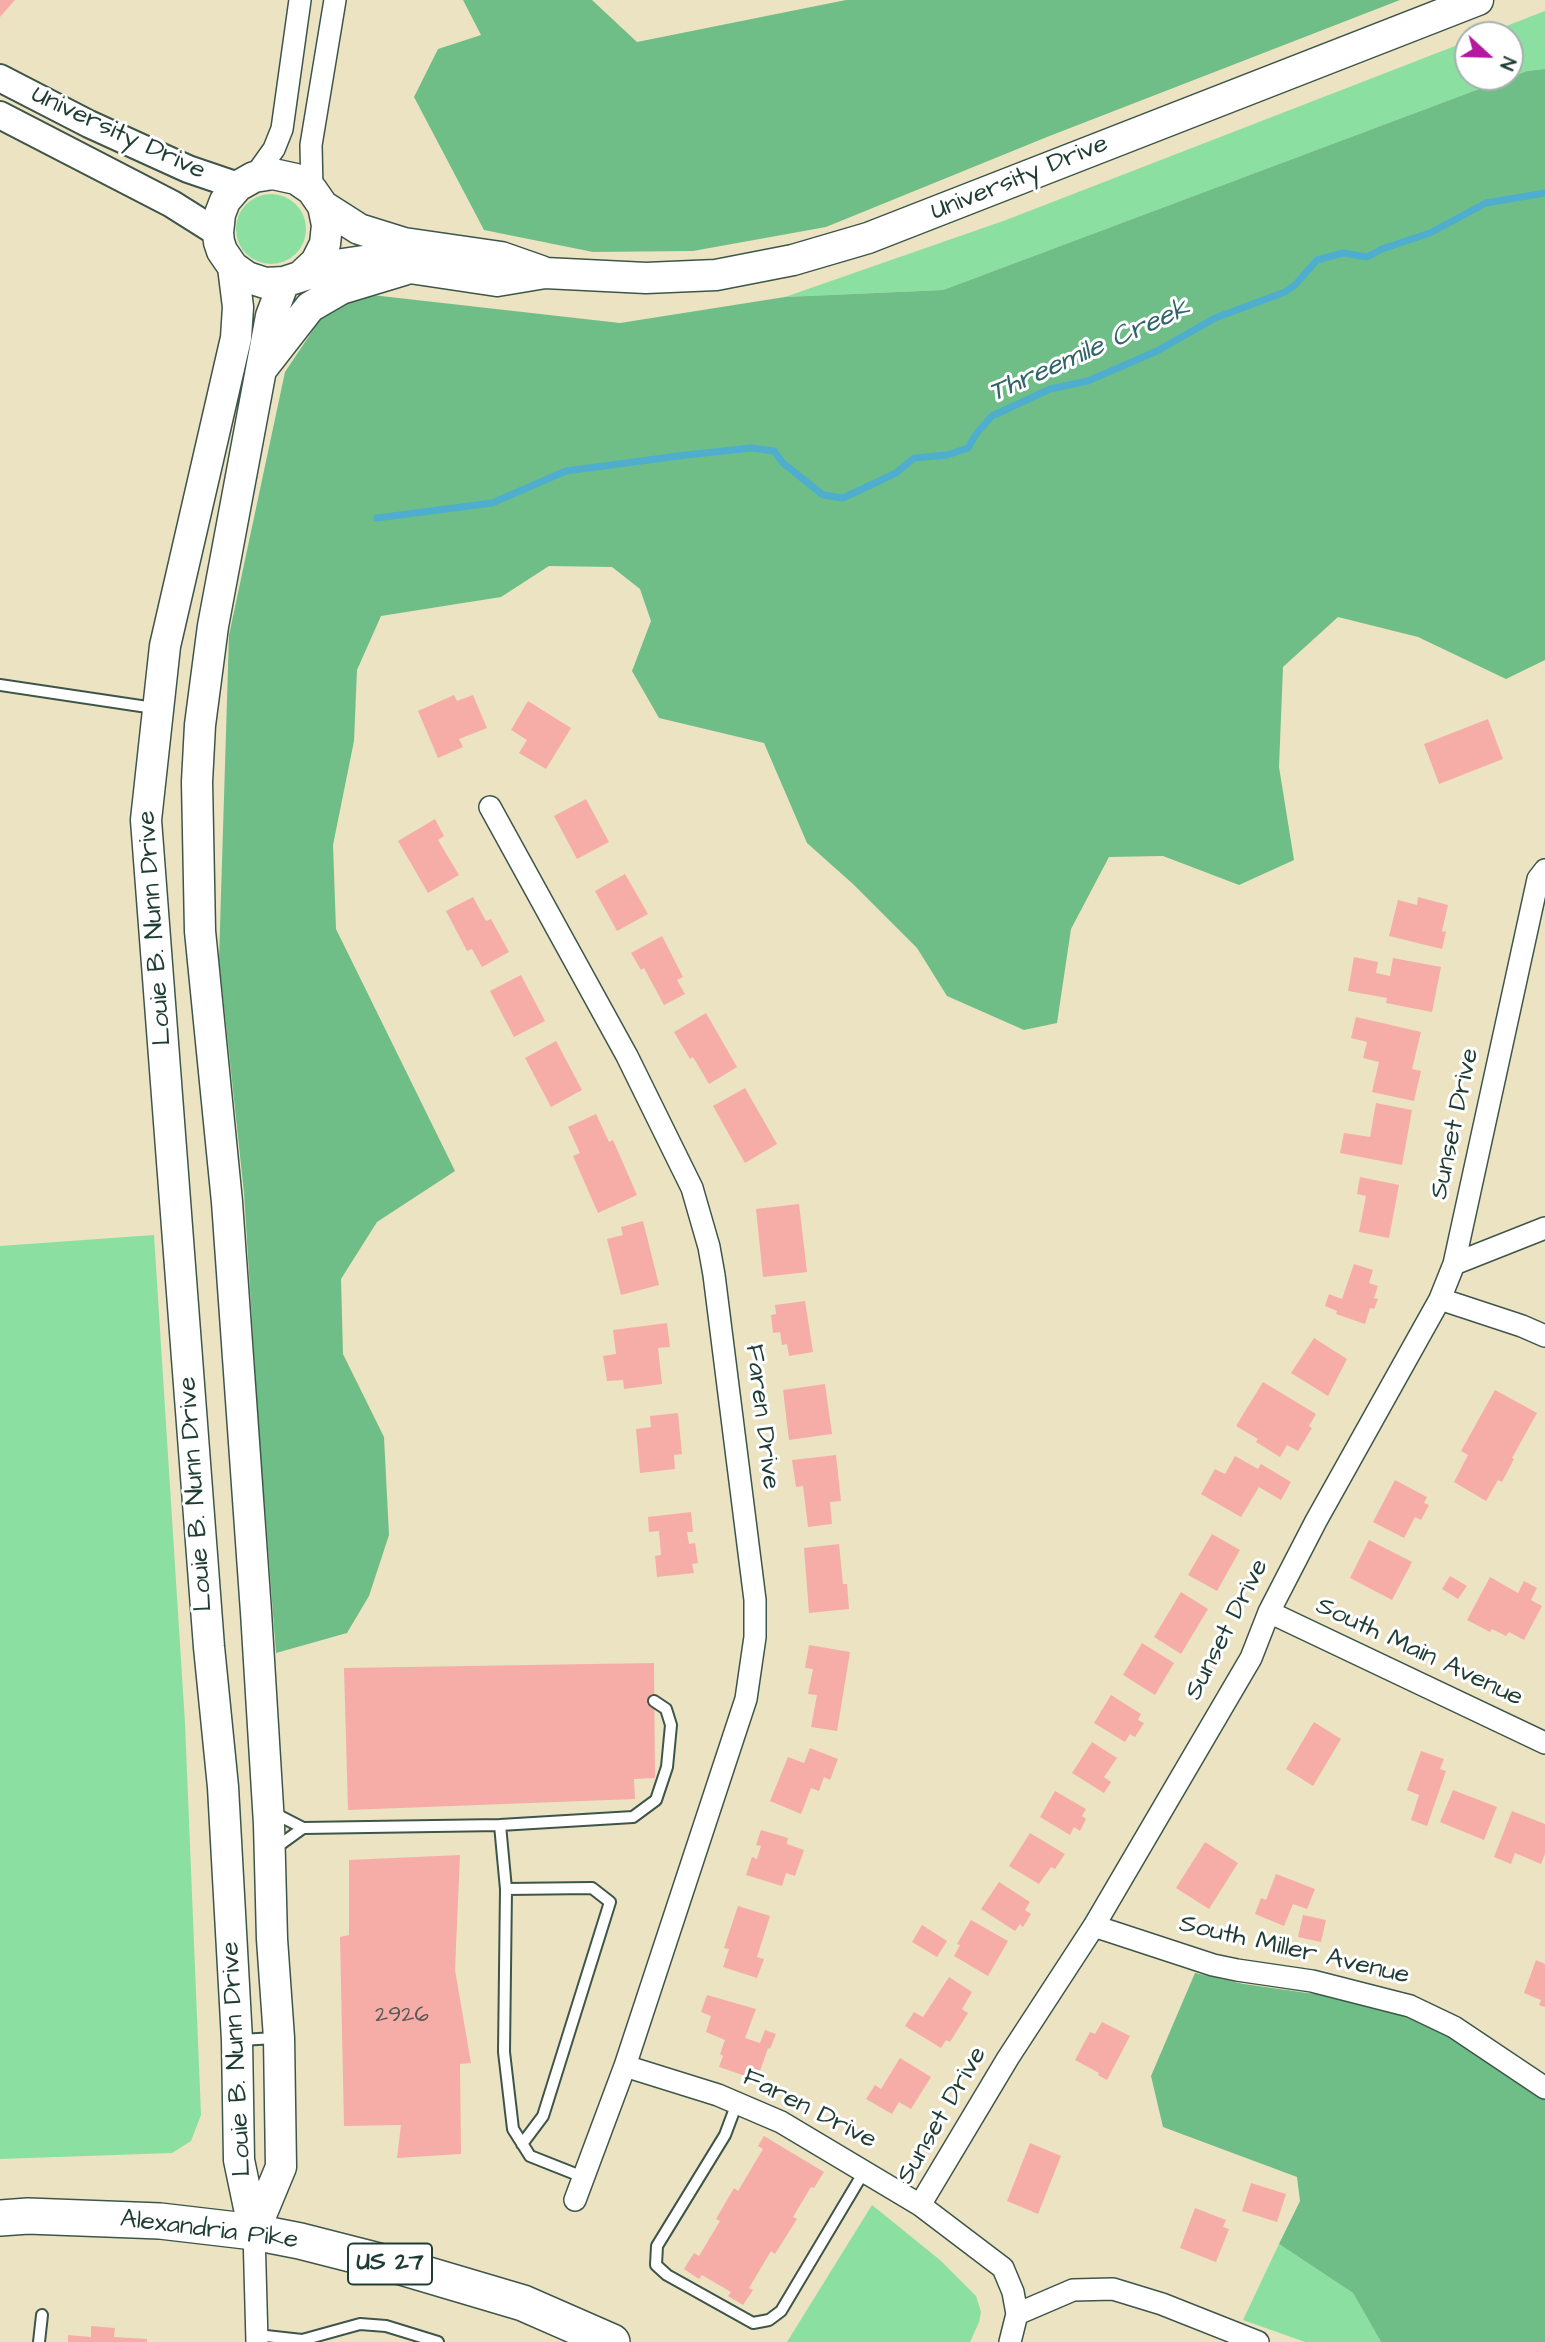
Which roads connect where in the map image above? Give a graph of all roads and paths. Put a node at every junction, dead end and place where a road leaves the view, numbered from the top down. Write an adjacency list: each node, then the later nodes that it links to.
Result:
1 (300, 0): 6 (street)
2 (335, 0): 7 (street)
3 (1478, 0): 11 (main road, University Drive)
4 (0, 78): 6 (street, University Drive)
5 (0, 115): 8 (street, University Drive)
6 (246, 182): 7 (main road, University Drive); 8 (main road, University Drive)
7 (317, 198): 11 (main road, University Drive); 12 (main road)
8 (218, 233): 9 (main road)
9 (233, 267): 12 (main road, University Drive); 15 (main road, Louie B. Nunn Drive)
10 (412, 268): 11 (main road, University Drive); 12 (main road, University Drive); 13 (main road)
11 (545, 273)
12 (293, 279): 13 (main road, Louie B. Nunn Drive)
13 (261, 370): 25 (main road, Louie B. Nunn Drive)
14 (0, 685): 15 (lane)
15 (157, 709): 32 (main road, Louie B. Nunn Drive)
16 (491, 807): 33 (street, Faren Drive)
17 (1545, 870): 19 (street, Sunset Drive)
18 (1545, 1228): 19 (street)
19 (1454, 1264): 20 (street, Sunset Drive)
20 (1440, 1299): 21 (street); 22 (street, Sunset Drive)
21 (1545, 1336)
22 (1269, 1612): 24 (street, South Main Avenue); 30 (street, Sunset Drive)
23 (654, 1701): 26 (lane)
24 (1545, 1743)
25 (268, 1810): 27 (lane); 28 (main road, Louie B. Nunn Drive)
26 (500, 1825): 27 (lane); 29 (lane)
27 (303, 1828): 28 (lane)
28 (270, 1852): 31 (main road, Louie B. Nunn Drive)
29 (506, 1889): 36 (lane); 36 (lane)
30 (1094, 1926): 34 (street, South Miller Avenue); 40 (street, Sunset Drive)
31 (279, 2038): 32 (lane); 42 (main road, Louie B. Nunn Drive)
32 (237, 2040): 42 (main road, Louie B. Nunn Drive)
33 (625, 2066): 35 (street, Faren Drive); 38 (street, Faren Drive)
34 (1545, 2088)
35 (737, 2102): 37 (street, Faren Drive); 37 (lane)
36 (522, 2144): 38 (lane)
37 (865, 2170): 40 (street, Faren Drive)
38 (583, 2177): 39 (street, Faren Drive)
39 (575, 2200)
40 (920, 2205): 43 (street, Sunset Drive)
41 (0, 2218): 42 (highway, Alexandria Pike / US 27)
42 (254, 2232): 45 (street); 49 (highway, Alexandria Pike / US 27)
43 (1017, 2314): 50 (street, Sunset Drive); 51 (street)
44 (42, 2315): 47 (lane)
45 (257, 2339): 46 (lane)
46 (424, 2340): 48 (lane)
47 (39, 2342)
48 (438, 2342)
49 (612, 2342)
50 (1010, 2342)
51 (1258, 2342)

